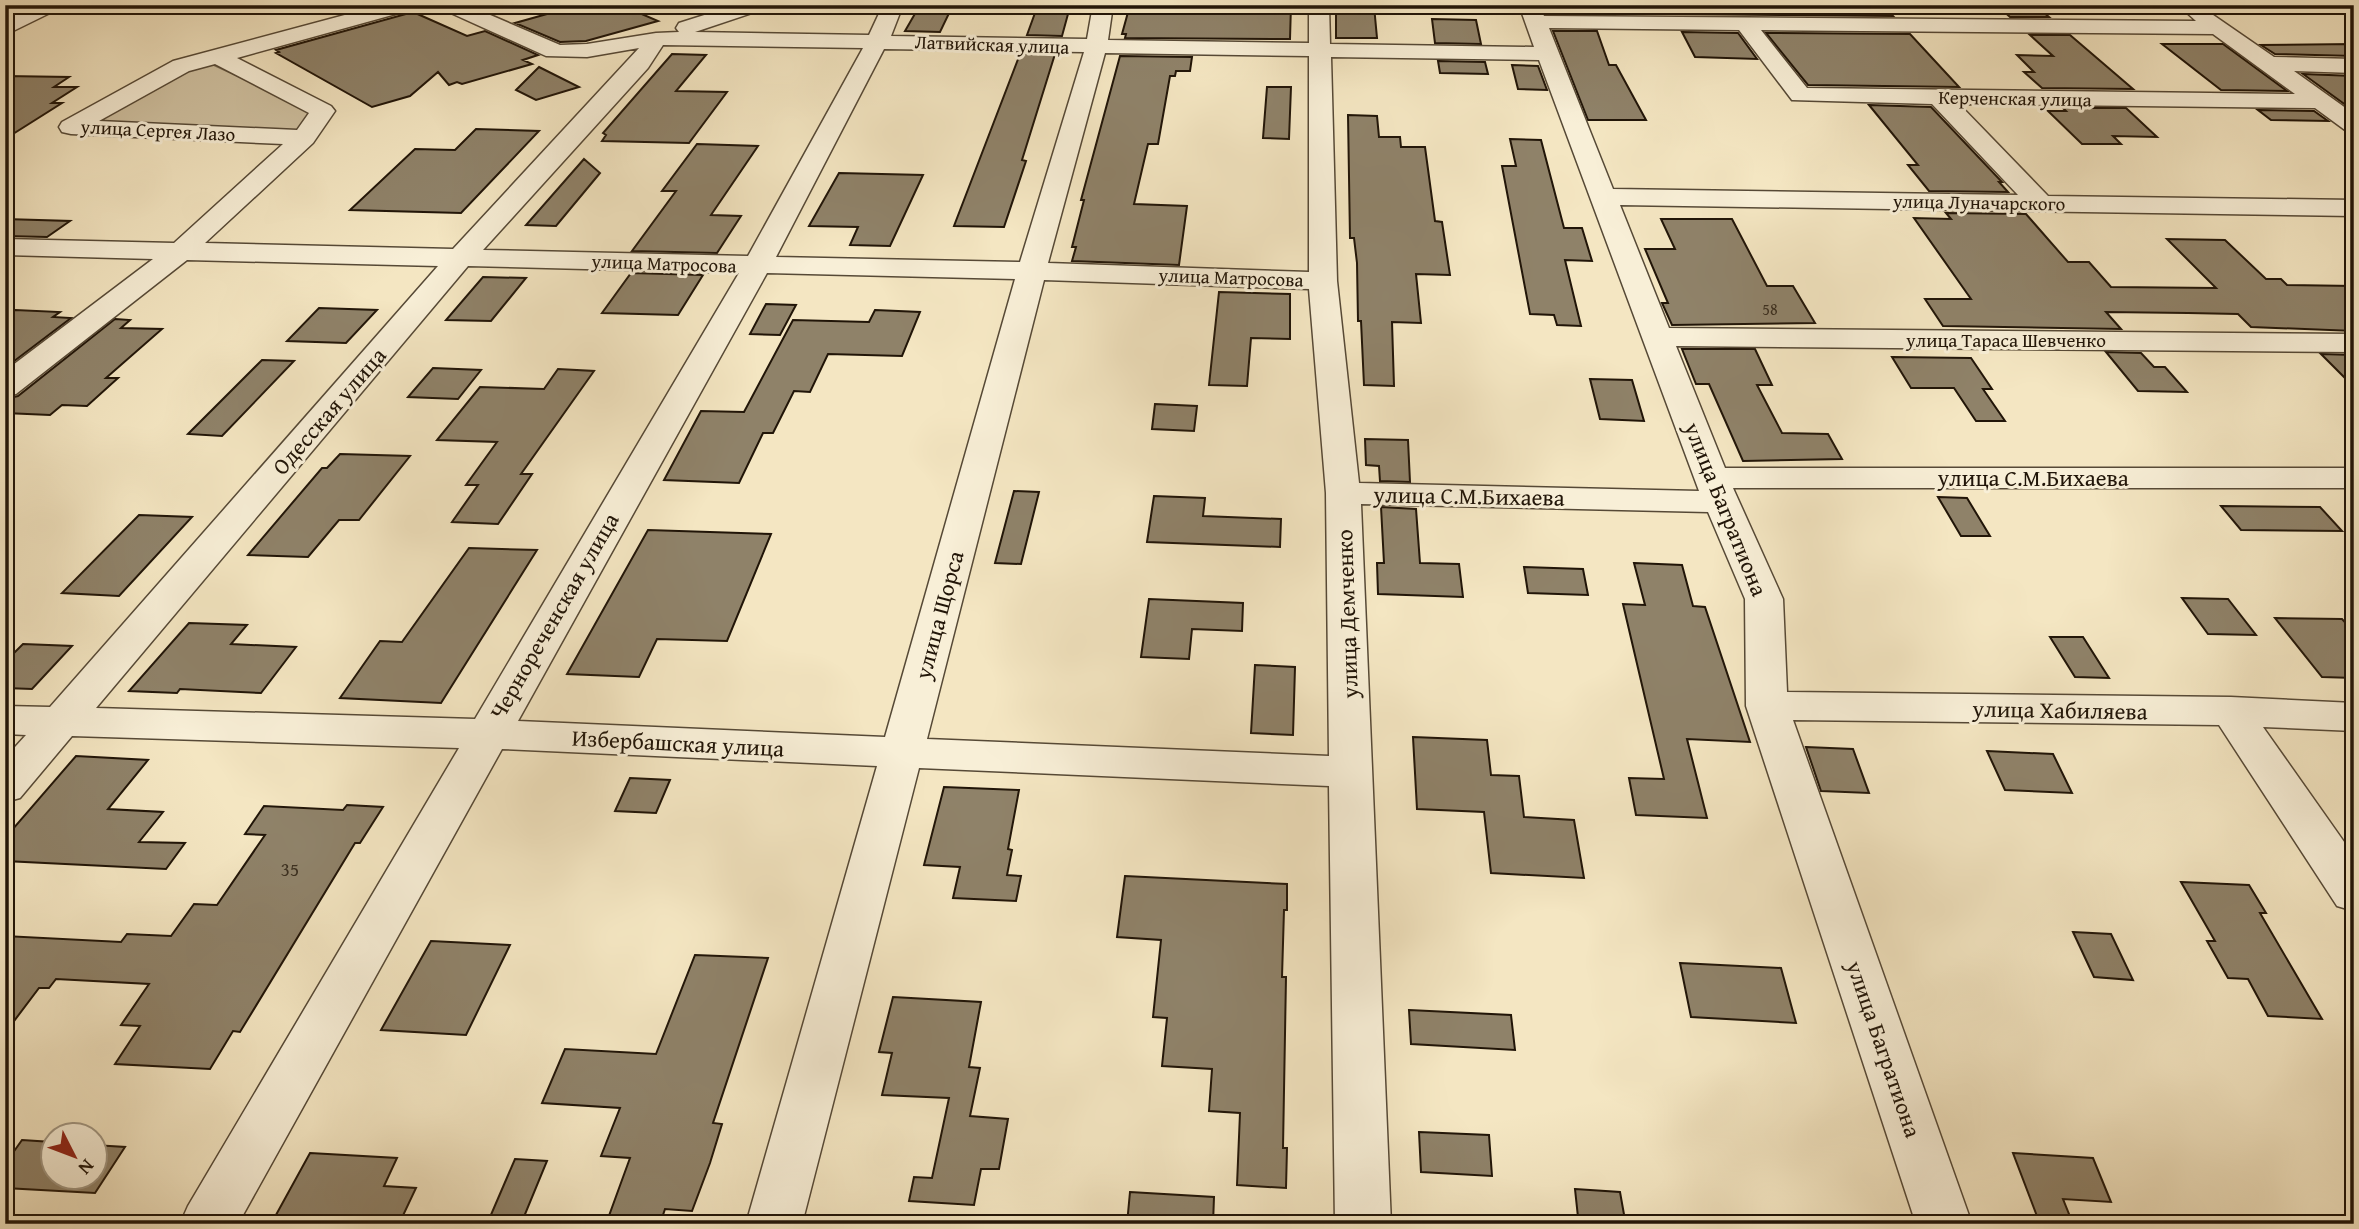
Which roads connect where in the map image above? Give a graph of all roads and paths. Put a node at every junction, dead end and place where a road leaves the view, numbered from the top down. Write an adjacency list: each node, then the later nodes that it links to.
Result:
1 (49, 5): 14 (street)
2 (407, 5): 19 (street)
3 (449, 5): 15 (street, Латвийская улица)
4 (757, 5): 15 (street)
5 (893, 5): 16 (street, Чернореченская улица)
6 (1102, 5): 17 (street, улица Щорса)
7 (1319, 5): 18 (street, улица Демченко)
8 (1850, 5): 11 (street)
9 (2186, 5): 13 (street)
10 (1745, 24): 11 (street, Латвийская улица); 12 (street, Латвийская улица); 22 (street, Керченская улица)
11 (1867, 25): 13 (street, Латвийская улица)
12 (1537, 27): 18 (street, Латвийская улица); 26 (street, улица Багратиона)
13 (2217, 28): 20 (street)
14 (5, 29)
15 (656, 39): 16 (street, Латвийская улица); 31 (street, Одесская улица)
16 (878, 40): 17 (street, Латвийская улица); 32 (street, Чернореченская улица)
17 (1096, 47): 18 (street, Латвийская улица); 33 (street, улица Щорса)
18 (1321, 50): 34 (street, улица Демченко)
19 (217, 56): 25 (street); 25 (street, улица Сергея Лазо)
20 (2269, 64): 21 (street); 23 (street)
21 (2354, 66)
22 (1939, 97): 23 (street, Керченская улица); 27 (street)
23 (2320, 101): 24 (street)
24 (2354, 125)
25 (304, 138): 30 (street)
26 (1605, 197): 27 (street, улица Луначарского); 35 (street, улица Багратиона)
27 (2040, 203): 28 (street, улица Луначарского)
28 (2354, 208)
29 (5, 247): 30 (street, улица Матросова)
30 (181, 251): 31 (street, улица Матросова); 37 (street)
31 (460, 257): 32 (street, улица Матросова); 45 (street, Одесская улица)
32 (757, 266): 33 (street, улица Матросова); 46 (street, Чернореченская улица)
33 (1032, 271): 34 (street, улица Матросова); 47 (street, улица Щорса)
34 (1323, 281): 40 (street, улица Демченко)
35 (1658, 337): 36 (street, улица Тараса Шевченко); 39 (street, улица Багратиона)
36 (2354, 343)
37 (5, 387)
38 (2354, 478): 39 (street, улица С.М.Бихаева)
39 (1717, 490): 40 (street, улица С.М.Бихаева); 41 (street, улица Багратиона)
40 (1343, 493): 48 (street, улица Демченко)
41 (1767, 706): 42 (street, улица Хабиляева); 56 (street, улица Багратиона)
42 (2231, 711): 43 (street, улица Хабиляева); 50 (street)
43 (2354, 717)
44 (5, 720): 45 (street, Избербашская улица)
45 (63, 722): 46 (street, Избербашская улица); 49 (street, Одесская улица)
46 (486, 734): 47 (street, Избербашская улица); 53 (street, Чернореченская улица)
47 (902, 753): 48 (street, Избербашская улица); 54 (street, улица Щорса)
48 (1352, 772): 55 (street, улица Демченко)
49 (5, 787)
50 (2304, 820): 51 (street); 52 (street)
51 (2354, 855)
52 (2354, 893)
53 (208, 1224)
54 (774, 1224)
55 (1363, 1224)
56 (1944, 1224)

